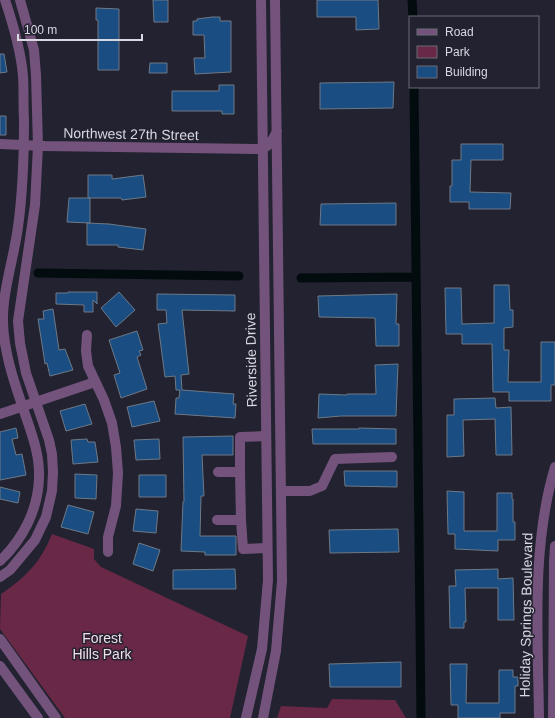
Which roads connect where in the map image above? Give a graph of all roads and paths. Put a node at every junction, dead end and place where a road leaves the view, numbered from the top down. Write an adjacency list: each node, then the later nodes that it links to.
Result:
1 (5, 0): 7 (street)
2 (20, 0): 8 (street)
3 (260, 0): 9 (street, Riverside Drive)
4 (275, 0): 5 (street, Riverside Drive)
5 (277, 130): 9 (street); 10 (street, Riverside Drive)
6 (0, 144): 7 (street, Northwest 27th Street)
7 (24, 146): 8 (street, Northwest 27th Street); 11 (street)
8 (38, 146): 9 (street, Northwest 27th Street); 12 (street)
9 (262, 149): 10 (street); 18 (street, Riverside Drive)
10 (278, 169): 23 (street, Riverside Drive)
11 (10, 272): 12 (street); 16 (street)
12 (24, 276): 15 (street)
13 (86, 335): 14 (street)
14 (95, 382): 15 (street); 30 (street)
15 (36, 402): 16 (street); 27 (street)
16 (22, 406): 17 (street); 26 (street)
17 (0, 414)
18 (266, 436): 22 (street); 29 (street, Riverside Drive)
19 (392, 457): 23 (street)
20 (555, 467): 35 (street, Holiday Springs Boulevard)
21 (218, 472): 22 (street)
22 (240, 472): 25 (street)
23 (281, 491): 40 (street, Riverside Drive)
24 (217, 520): 25 (street)
25 (241, 520): 29 (street)
26 (23, 533): 27 (street); 31 (street)
27 (35, 540): 32 (street)
28 (555, 546): 34 (street, Holiday Springs Boulevard)
29 (267, 548): 39 (street, Riverside Drive)
30 (108, 552)
31 (0, 560)
32 (0, 578)
33 (0, 639): 38 (street)
34 (554, 639): 35 (street); 42 (street, Holiday Springs Boulevard)
35 (538, 640): 41 (street, Holiday Springs Boulevard)
36 (0, 666): 37 (street)
37 (38, 718)
38 (56, 718)
39 (246, 718)
40 (263, 718)
41 (539, 718)
42 (554, 718)

